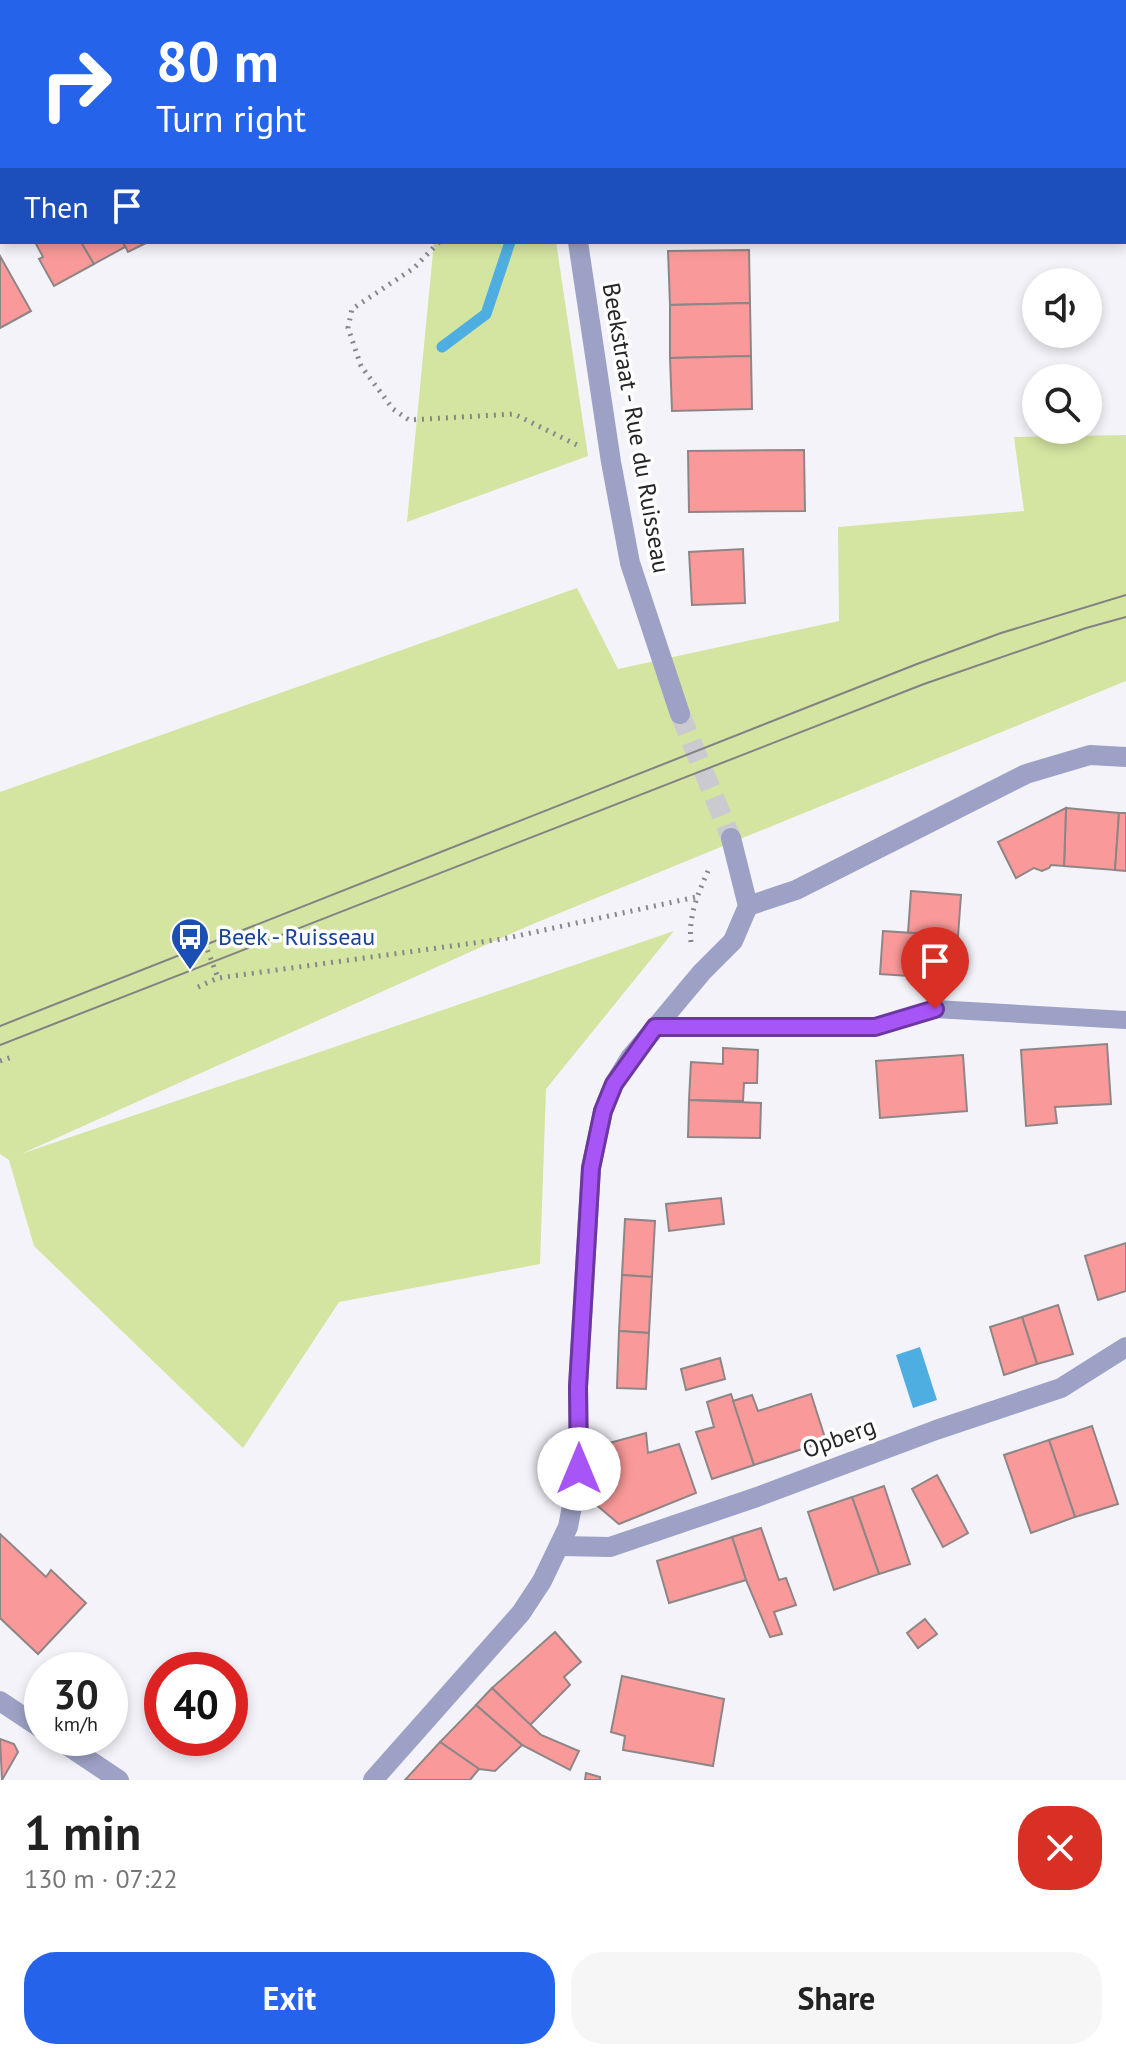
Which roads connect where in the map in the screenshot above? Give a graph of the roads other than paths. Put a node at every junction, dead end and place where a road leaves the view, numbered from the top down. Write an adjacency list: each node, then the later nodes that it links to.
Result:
1 (578, 244): 2 (street, Beekstraat - Rue du Ruisseau)
2 (680, 714)
3 (1126, 757): 5 (street)
4 (732, 844): 5 (street)
5 (748, 906): 7 (street)
6 (1126, 1020): 7 (lane)
7 (655, 1027): 9 (street)
8 (1126, 1347): 9 (street, Opberg)
9 (561, 1546): 14 (street)
10 (0, 1701): 11 (street)
11 (24, 1717)
12 (83, 1756): 13 (street)
13 (119, 1780)
14 (373, 1780)

